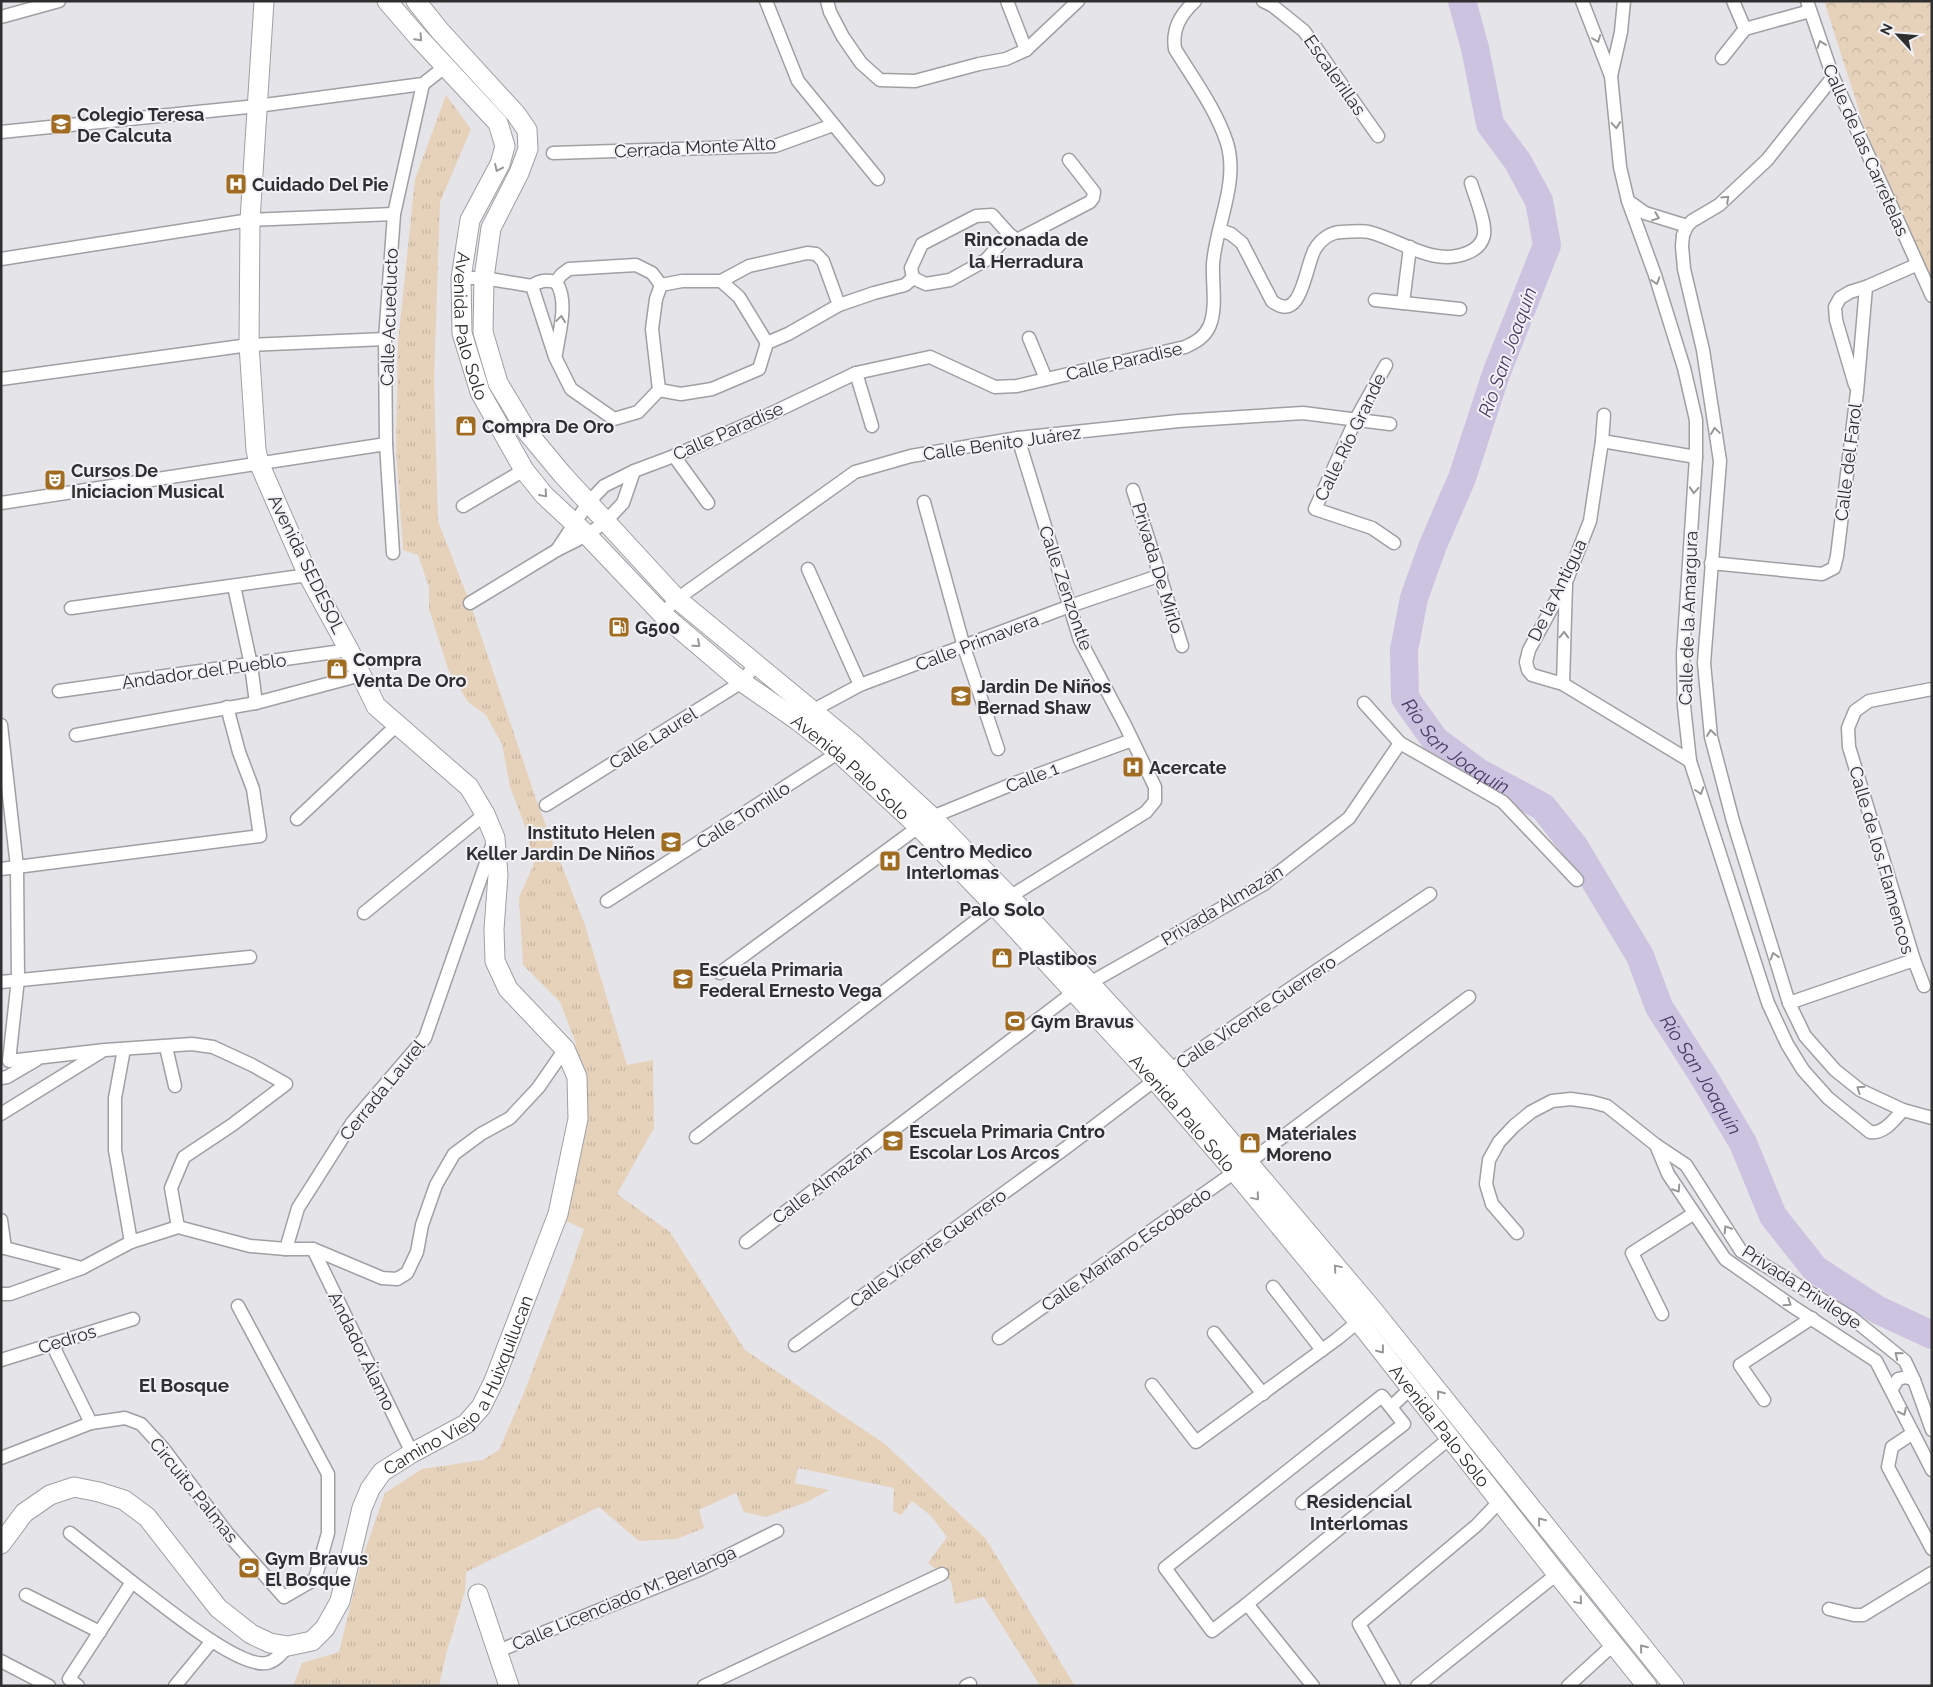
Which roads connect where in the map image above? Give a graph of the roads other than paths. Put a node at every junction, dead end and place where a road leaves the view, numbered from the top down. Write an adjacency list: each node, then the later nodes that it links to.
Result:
1 (59, 1): 15 (street)
2 (264, 1): 23 (main road, Avenida SEDESOL)
3 (387, 1): 19 (main road, Avenida Palo Solo, one-way to 19)
4 (416, 1): 41 (main road, Avenida Palo Solo)
5 (766, 1): 24 (street)
6 (827, 1): 17 (street)
7 (1007, 1): 17 (street)
8 (1078, 1): 17 (street)
9 (1195, 1): 35 (street)
10 (1263, 1): 26 (street, Escalerillas)
11 (1582, 1): 20 (street, Calle de la Amargura, one-way to 20)
12 (1624, 1): 20 (street)
13 (1733, 1): 16 (street)
14 (1808, 6): 16 (street); 21 (street, Calle de las Carretelas, one-way to 14)
15 (2, 18)
16 (1745, 28): 18 (street)
17 (1026, 50)
18 (1722, 58)
19 (446, 66): 22 (street); 40 (main road, Avenida Palo Solo, one-way to 40)
20 (1611, 76): 31 (street, Calle de la Amargura, one-way to 31)
21 (1833, 77): 34 (street, one-way to 21); 39 (street, Calle de las Carretelas)
22 (423, 84): 23 (street); 32 (street, Calle Acueducto)
23 (257, 106): 25 (street); 33 (main road, Avenida SEDESOL)
24 (833, 125): 27 (street, Cerrada Monte Alto); 29 (street)
25 (1, 132)
26 (1378, 136)
27 (553, 153)
28 (1068, 160): 36 (street)
29 (878, 179)
30 (1471, 183): 37 (street)
31 (1628, 201): 34 (street, one-way to 34); 72 (street, Calle de la Amargura, one-way to 72)
32 (394, 214): 33 (street); 54 (street, Calle Acueducto)
33 (250, 220): 38 (street); 56 (main road, Avenida SEDESOL)
34 (1687, 226): 86 (street, Calle de la Amargura, one-way to 34)
35 (1220, 230): 37 (street); 61 (street, Calle Paradise)
36 (1009, 234): 42 (street); 42 (street)
37 (1410, 247): 50 (street)
38 (1, 259)
39 (1916, 265): 47 (street); 48 (street, Calle de las Carretelas)
40 (461, 278): 41 (street); 74 (main road, Avenida Palo Solo)
41 (484, 278): 46 (street); 79 (main road, Avenida Palo Solo)
42 (913, 278): 51 (street)
43 (720, 281): 45 (street); 51 (street); 55 (street)
44 (556, 282): 45 (street); 46 (street); 57 (street, one-way to 44)
45 (661, 285): 62 (street)
46 (532, 286): 57 (street)
47 (1866, 287): 63 (street, Calle del Farol); 63 (street)
48 (1932, 296)
49 (1375, 300): 50 (street)
50 (1403, 303): 52 (street)
51 (839, 305): 55 (street)
52 (1460, 310)
53 (1029, 338): 61 (street)
54 (385, 339): 56 (street); 70 (street, Calle Acueducto)
55 (767, 343): 62 (street)
56 (249, 345): 60 (street); 73 (main road, Avenida SEDESOL)
57 (555, 357): 62 (street)
58 (1386, 365): 65 (street, Calle Río Grande)
59 (856, 373): 61 (street, Calle Paradise); 67 (street); 71 (street, Calle Paradise)
60 (1, 378)
61 (1046, 379)
62 (659, 390)
63 (1857, 392): 86 (street, Calle del Farol)
64 (1604, 415): 69 (street, De la Antigua)
65 (1356, 419): 66 (street, Calle Benito Juárez); 68 (street, Calle Benito Juárez); 84 (street, Calle Río Grande)
66 (1390, 424)
67 (872, 426)
68 (1018, 438): 92 (street, Calle Benito Juárez); 94 (street, Calle Zenzontle)
69 (1602, 442): 72 (street); 90 (street, De la Antigua)
70 (386, 444): 73 (street); 85 (street, Calle Acueducto)
71 (674, 456): 75 (street, Calle Paradise); 80 (street)
72 (1696, 457): 120 (street, Calle de la Amargura, one-way to 120)
73 (259, 463): 78 (street); 88 (main road, Avenida SEDESOL)
74 (524, 470): 81 (street); 83 (main road, Avenida Palo Solo, one-way to 83)
75 (634, 471): 79 (street, Calle Paradise); 82 (street)
76 (1134, 490): 89 (street, Privada De Mirlo)
77 (924, 502): 98 (street)
78 (1, 503)
79 (588, 503): 82 (main road, Avenida Palo Solo); 83 (street, Calle Paradise)
80 (708, 503)
81 (463, 506)
82 (605, 522): 83 (street); 92 (main road, Avenida Palo Solo)
83 (580, 530): 93 (street, Calle Paradise); 96 (main road, Avenida Palo Solo)
84 (1394, 543)
85 (393, 553)
86 (1711, 563): 141 (street, Calle de la Amargura, one-way to 86)
87 (808, 569): 105 (street)
88 (308, 575): 91 (street); 99 (main road, Avenida SEDESOL)
89 (1161, 575): 94 (street, Calle Primavera); 97 (street, Privada De Mirlo)
90 (1566, 582): 104 (street, one-way to 90); 104 (street, De la Antigua)
91 (234, 586): 95 (street); 100 (street)
92 (676, 599): 96 (street, Calle Benito Juárez); 101 (main road, Avenida Palo Solo)
93 (470, 603)
94 (1070, 606): 98 (street, Calle Primavera); 115 (street, Calle Zenzontle)
95 (71, 608)
96 (662, 614): 103 (main road, Avenida Palo Solo, one-way to 103)
97 (1182, 646)
98 (964, 648): 105 (street, Calle Primavera); 118 (street)
99 (349, 650): 100 (street, Andador del Pueblo); 102 (main road, Avenida SEDESOL)
100 (251, 665): 107 (street, Andador del Pueblo); 108 (street)
101 (755, 665): 103 (street, Calle Laurel); 111 (main road, Avenida Palo Solo)
102 (361, 675): 108 (street); 113 (main road, Avenida SEDESOL)
103 (742, 682): 111 (main road, Avenida Palo Solo); 121 (street, Calle Laurel)
104 (1563, 684): 120 (street)
105 (860, 686): 111 (street, Calle Primavera)
106 (1932, 688): 134 (street, Calle de los Flamencos)
107 (58, 691)
108 (256, 703): 110 (street)
109 (1364, 703): 116 (street)
110 (227, 707): 114 (street); 126 (street)
111 (804, 716): 117 (main road, Avenida Palo Solo)
112 (1, 724): 119 (street)
113 (397, 725): 122 (main road, Avenida SEDESOL); 123 (street)
114 (76, 736)
115 (1132, 740): 124 (street, Calle 1); 131 (street, Calle Zenzontle)
116 (1400, 743): 128 (street); 139 (street, Privada Almazán)
117 (846, 748): 124 (main road, Avenida Palo Solo); 130 (street, Calle Tomillo)
118 (998, 749)
119 (3, 750): 126 (street)
120 (1690, 761): 150 (street, Calle de la Amargura, one-way to 150)
121 (546, 805)
122 (485, 814): 125 (main road, Avenida SEDESOL); 132 (street)
123 (297, 818)
124 (925, 822): 131 (main road, Avenida Palo Solo); 135 (street, Calle 1)
125 (495, 838): 144 (main road, Avenida SEDESOL); 163 (street, Cerrada Laurel)
126 (17, 867): 127 (street); 136 (street)
127 (1, 869)
128 (1577, 880)
129 (1430, 894): 147 (street, Calle Vicente Guerrero)
130 (607, 901)
131 (1002, 901): 139 (main road, Avenida Palo Solo); 153 (street)
132 (364, 913)
133 (250, 957): 136 (street)
134 (1914, 960): 138 (street); 141 (street, Calle de los Flamencos)
135 (720, 973)
136 (18, 980): 137 (street); 146 (street)
137 (1, 982)
138 (1924, 986)
139 (1082, 987): 147 (main road, Avenida Palo Solo); 161 (street, Calle Almazán)
140 (1469, 997): 155 (street, Calle Mariano Escobedo)
141 (1789, 1003): 150 (street, Calle de la Amargura, one-way to 141)
142 (166, 1047): 143 (street); 149 (street); 158 (street)
143 (124, 1049): 145 (street); 160 (street)
144 (565, 1049): 164 (street); 190 (main road, Camino Viejo a Huixquilucan)
145 (105, 1050): 146 (street); 151 (street)
146 (40, 1057): 148 (street)
147 (1163, 1075): 155 (main road, Avenida Palo Solo); 176 (street, Calle Vicente Guerrero)
148 (1, 1078)
149 (174, 1086)
150 (1903, 1110): 152 (street, Calle de la Amargura)
151 (1, 1114)
152 (1932, 1118)
153 (696, 1137)
154 (1656, 1145): 156 (street, Privada Privilege, one-way to 156); 159 (street, Privada Privilege); 179 (street, Privada Privilege, one-way to 154)
155 (1242, 1167): 170 (main road, Avenida Palo Solo); 174 (street, Calle Mariano Escobedo)
156 (1693, 1214): 169 (street); 171 (street, Privada Privilege, one-way to 171)
157 (1, 1220): 162 (street)
158 (178, 1227): 160 (street); 163 (street)
159 (1517, 1233)
160 (131, 1242): 165 (street)
161 (746, 1242)
162 (3, 1247): 165 (street)
163 (286, 1249): 164 (street)
164 (313, 1249): 190 (street, Andador Álamo)
165 (82, 1268): 167 (street)
166 (1273, 1287): 177 (street)
167 (1, 1294)
168 (238, 1306): 186 (street, Circuito Palmas)
169 (1662, 1314)
170 (1366, 1316): 177 (street); 181 (main road, Avenida Palo Solo, one-way to 181); 223 (main road, Avenida Palo Solo, one-way to 170)
171 (1812, 1318): 182 (street, Privada Privilege); 184 (street)
172 (133, 1319): 175 (street, Cedros)
173 (1214, 1333): 183 (street)
174 (999, 1338)
175 (52, 1344): 178 (street, Cedros); 186 (street)
176 (795, 1346)
177 (1322, 1350): 183 (street)
178 (1, 1360)
179 (1914, 1380): 182 (street); 187 (street, Privada Privilege)
180 (1152, 1385): 183 (street)
181 (1411, 1388): 185 (street); 189 (main road, Avenida Palo Solo)
182 (1892, 1389): 188 (street, Privada Privilege, one-way to 188)
183 (1263, 1394)
184 (1764, 1400)
185 (1391, 1407): 194 (street); 205 (street)
186 (91, 1422): 191 (street, Circuito Palmas)
187 (1932, 1430)
188 (1913, 1433): 192 (street, Privada Privilege); 198 (street)
189 (1450, 1438): 193 (main road, Avenida Palo Solo); 205 (street)
190 (412, 1453): 210 (main road, Camino Viejo a Huixquilucan)
191 (1, 1458)
192 (1932, 1470)
193 (1499, 1502): 201 (main road, Avenida Palo Solo); 219 (street)
194 (1302, 1503)
195 (777, 1531): 211 (street, Calle Licenciado M. Berlanga)
196 (70, 1533): 202 (street)
197 (1, 1544): 210 (main road, Camino Viejo a Huixquilucan)
198 (1932, 1550)
199 (1932, 1573): 206 (street)
200 (942, 1574): 217 (street)
201 (1556, 1574): 209 (main road, Avenida Palo Solo, one-way to 209); 220 (street)
202 (132, 1582): 207 (street); 208 (street)
203 (478, 1594): 211 (main road)
204 (26, 1595): 207 (street)
205 (1247, 1604): 218 (street)
206 (1829, 1608)
207 (100, 1632): 213 (street)
208 (212, 1641): 210 (street); 215 (street)
209 (1614, 1644): 221 (street); 222 (main road, Avenida Palo Solo)
210 (288, 1646)
211 (498, 1652): 216 (main road)
212 (1, 1661): 214 (street)
213 (71, 1683)
214 (49, 1686)
215 (175, 1686)
216 (509, 1686)
217 (704, 1686)
218 (1313, 1686)
219 (1394, 1686)
220 (1417, 1686)
221 (1568, 1686)
222 (1647, 1686)
223 (1674, 1686)

